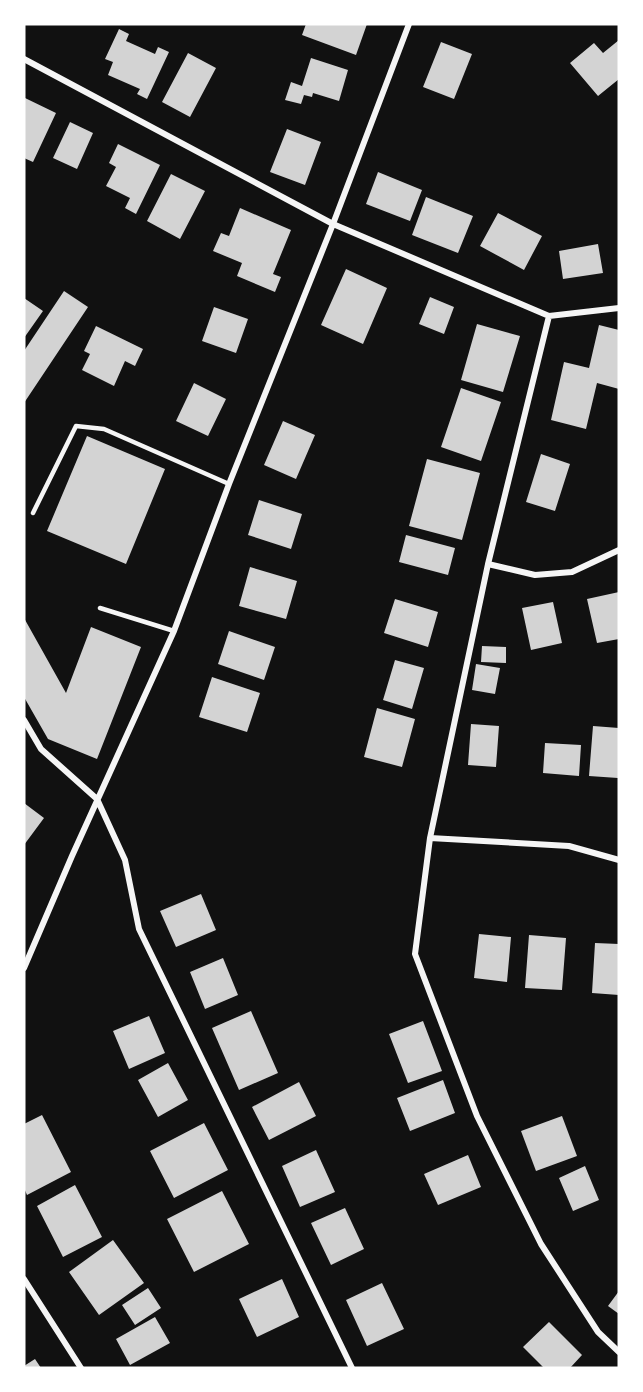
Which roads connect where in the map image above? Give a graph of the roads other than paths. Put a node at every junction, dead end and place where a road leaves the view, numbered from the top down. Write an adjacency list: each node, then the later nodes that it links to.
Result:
1 (409, 24): 3 (street)
2 (24, 59): 3 (street)
3 (333, 224): 5 (street); 6 (street)
4 (619, 308): 5 (street)
5 (549, 316): 9 (street)
6 (230, 484): 7 (lane); 11 (street)
7 (33, 513)
8 (619, 550): 9 (street)
9 (488, 564): 14 (street)
10 (100, 608): 11 (lane)
11 (174, 631): 13 (street)
12 (24, 720): 13 (street)
13 (97, 800): 16 (street); 20 (street)
14 (430, 838): 15 (street); 18 (street)
15 (619, 860)
16 (24, 968)
17 (24, 1279): 19 (street)
18 (619, 1352)
19 (81, 1368)
20 (352, 1368)

